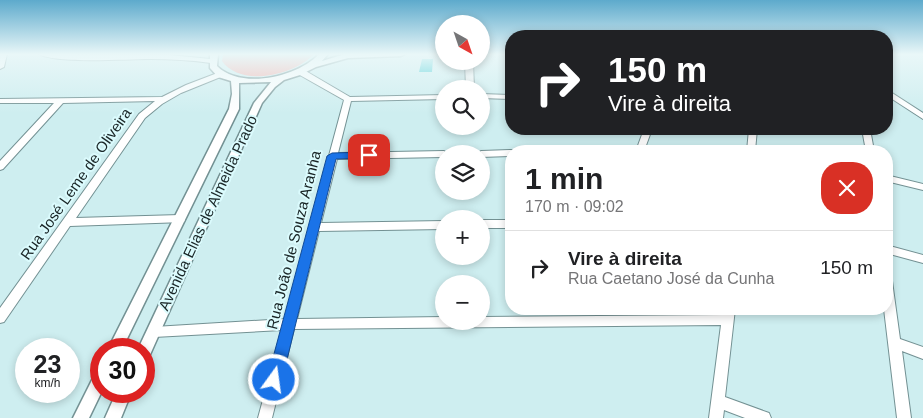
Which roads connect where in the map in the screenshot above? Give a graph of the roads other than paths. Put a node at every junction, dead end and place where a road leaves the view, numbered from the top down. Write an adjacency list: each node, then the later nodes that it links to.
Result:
1 (220, 74): 5 (street); 10 (street, Rua José Leme de Oliveira)
2 (296, 74): 4 (street)
3 (304, 74): 11 (street)
4 (280, 79): 5 (street); 35 (street, Avenida Elias de Almeida Prado)
5 (235, 80): 22 (street, Avenida Elias de Almeida Prado)
6 (490, 96): 7 (street)
7 (505, 96)
8 (893, 96): 14 (street)
9 (435, 97): 11 (street)
10 (162, 99): 12 (street); 23 (street, Rua José Leme de Oliveira)
11 (348, 99): 18 (street, Rua João de Souza Aranha)
12 (61, 100): 13 (street); 19 (street)
13 (0, 101)
14 (923, 117)
15 (505, 153): 17 (street)
16 (435, 154): 18 (street)
17 (490, 154)
18 (332, 156): 27 (street, Rua João de Souza Aranha)
19 (0, 167)
20 (893, 180): 21 (street)
21 (923, 187)
22 (180, 219): 23 (street); 36 (street, Avenida Elias de Almeida Prado)
23 (67, 222): 33 (street, Rua José Leme de Oliveira)
24 (490, 224): 25 (street)
25 (505, 224)
26 (435, 225): 27 (street)
27 (315, 227): 34 (street, Rua João de Souza Aranha)
28 (893, 251): 29 (street)
29 (923, 259)
30 (684, 315): 34 (street)
31 (728, 315): 41 (street)
32 (890, 315): 38 (street)
33 (0, 318)
34 (289, 324): 35 (street); 45 (street, Rua João de Souza Aranha)
35 (154, 332): 37 (street, Avenida Elias de Almeida Prado)
36 (121, 338)
37 (151, 338)
38 (894, 343): 39 (street); 48 (street)
39 (923, 353)
40 (90, 400): 43 (street)
41 (718, 401): 46 (street); 47 (street)
42 (120, 403): 44 (street)
43 (81, 418)
44 (114, 418)
45 (265, 418)
46 (716, 418)
47 (764, 418)
48 (904, 418)

